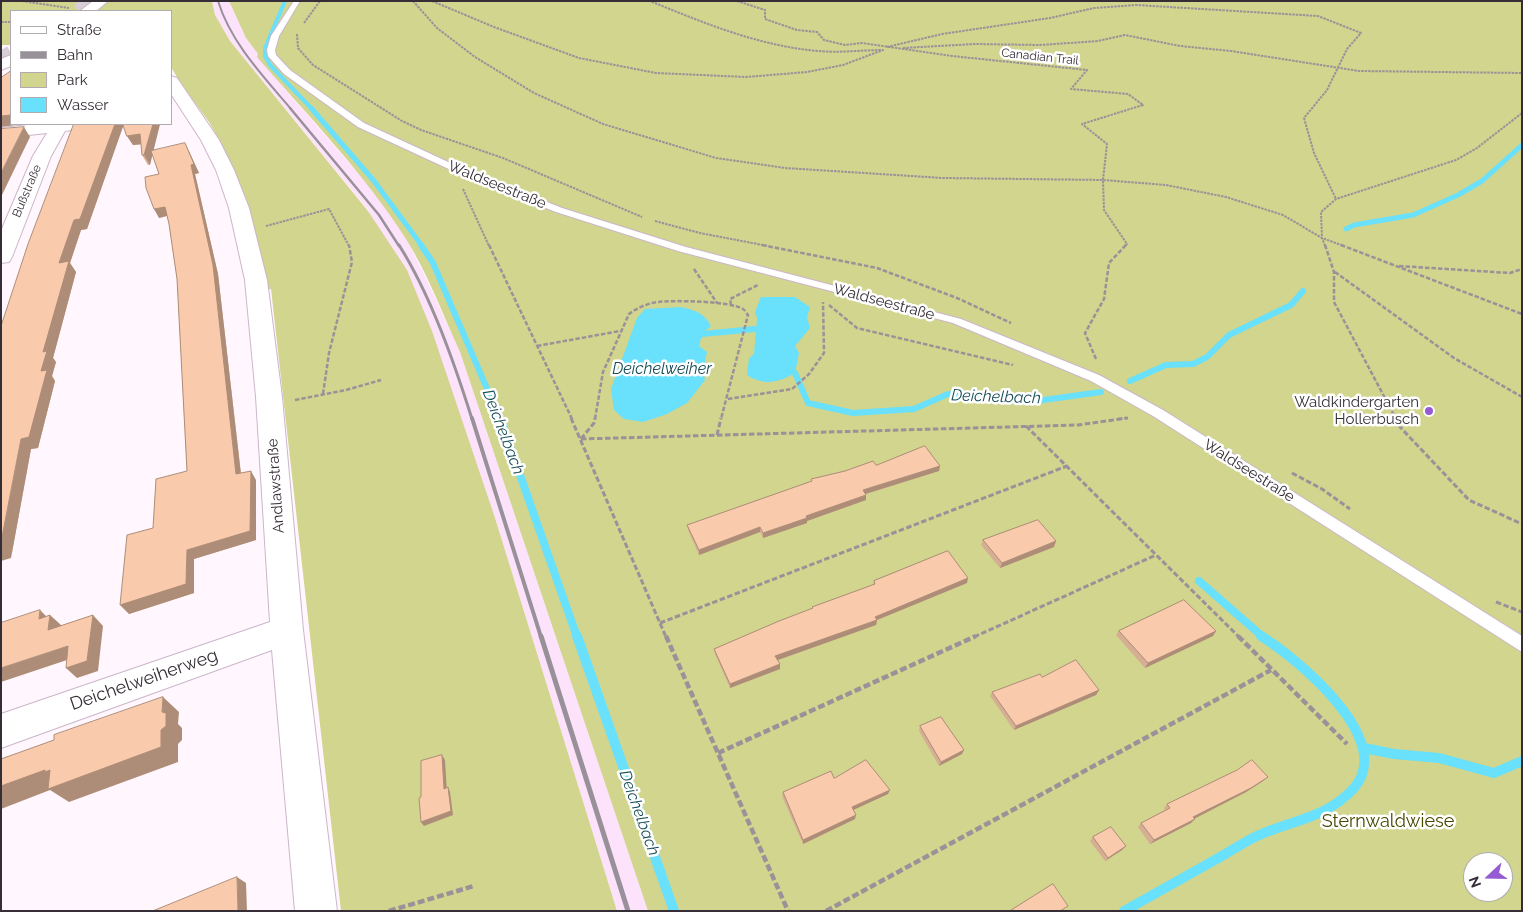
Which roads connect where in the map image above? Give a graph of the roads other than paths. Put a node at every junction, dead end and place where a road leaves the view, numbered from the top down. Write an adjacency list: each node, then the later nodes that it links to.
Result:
1 (102, 1): 3 (street)
2 (297, 1): 11 (lane, Waldseestraße)
3 (88, 10)
4 (172, 83): 5 (street, Andlawstraße)
5 (179, 104): 10 (street, Andlawstraße)
6 (74, 125): 7 (street)
7 (59, 127): 8 (street); 9 (street, Bußstraße)
8 (1, 134)
9 (1, 257)
10 (287, 630): 12 (street, Deichelweiherweg); 13 (street, Andlawstraße)
11 (1522, 645)
12 (1, 731)
13 (316, 911)

